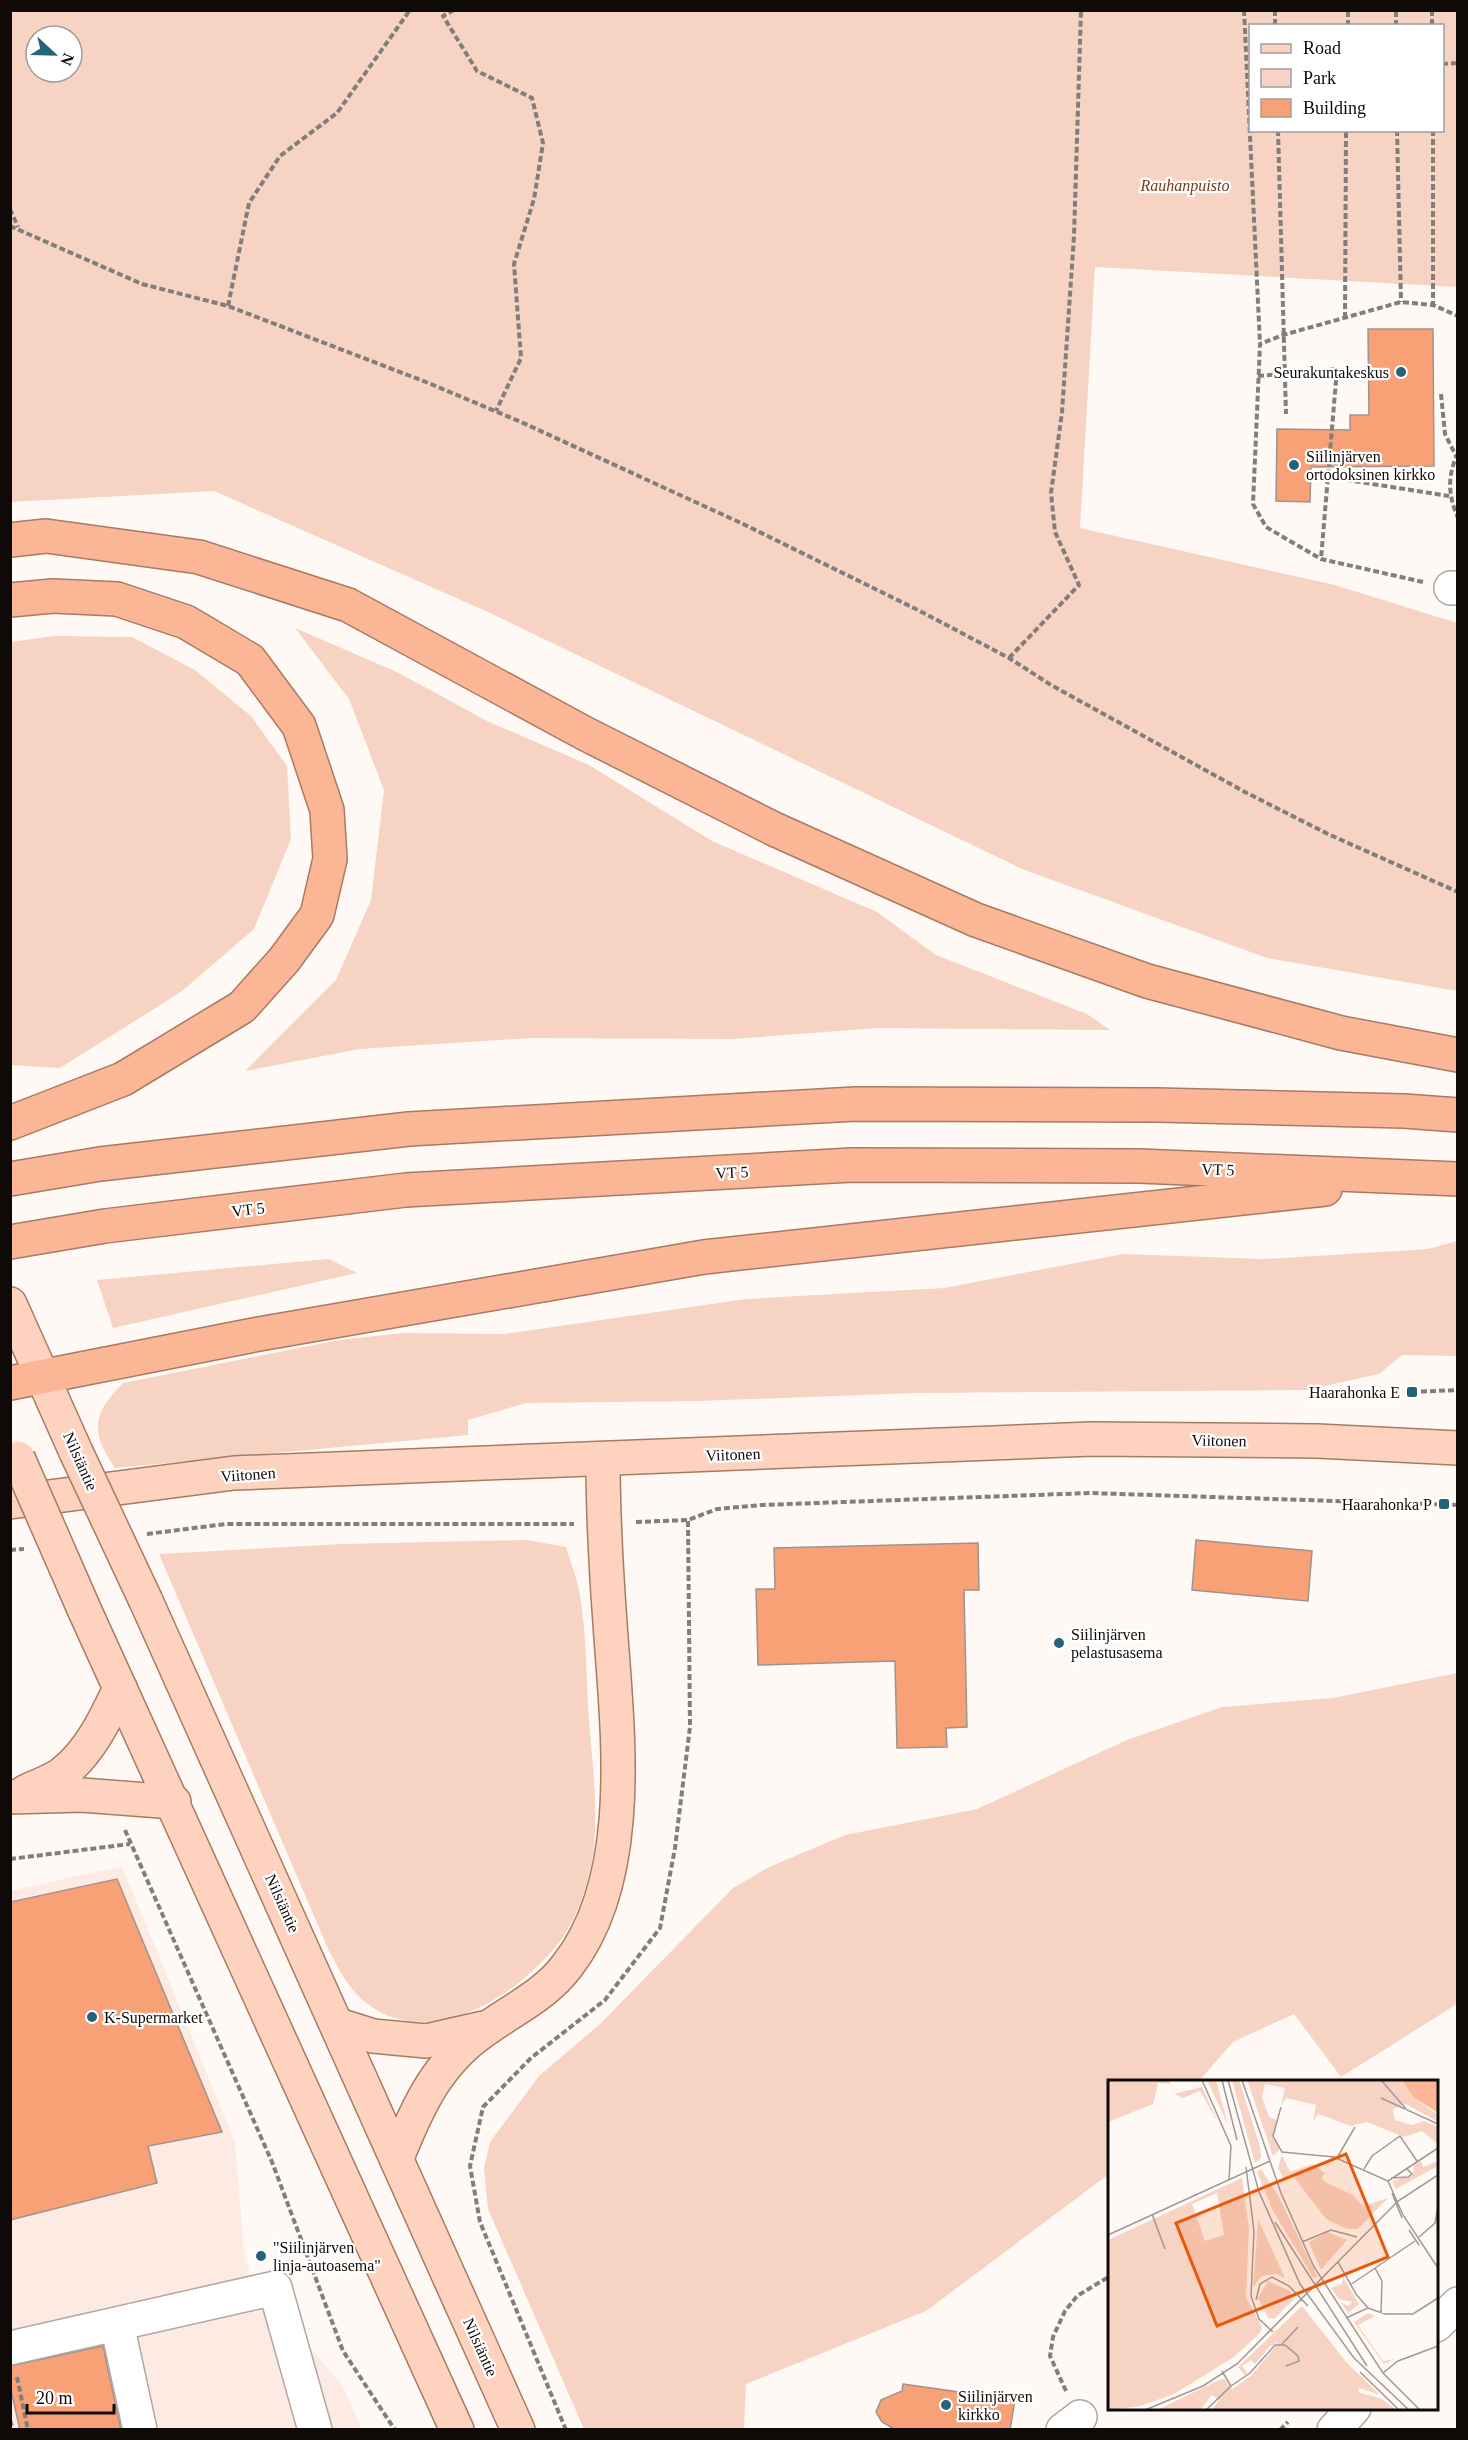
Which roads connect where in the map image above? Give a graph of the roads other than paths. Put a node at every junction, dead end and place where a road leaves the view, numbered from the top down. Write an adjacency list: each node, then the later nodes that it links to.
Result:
1 (10, 540): 3 (highway)
2 (10, 600): 5 (highway)
3 (1458, 1055)
4 (1458, 1115): 7 (highway)
5 (10, 1123)
6 (1447, 1178): 8 (highway, VT 5); 10 (highway)
7 (10, 1179)
8 (10, 1242)
9 (10, 1304): 10 (main road, Nilsiäntie)
10 (45, 1377): 11 (highway); 19 (main road, Nilsiäntie, bridge)
11 (10, 1383)
12 (1458, 1448): 14 (main road, Viitonen)
13 (14, 1449): 16 (main road, bridge)
14 (603, 1459): 15 (main road, Viitonen); 20 (main road)
15 (10, 1502)
16 (120, 1688): 17 (main road); 18 (main road)
17 (14, 1796): 18 (main road)
18 (174, 1802): 29 (main road)
19 (338, 2025): 20 (main road); 21 (main road, Nilsiäntie)
20 (488, 2027): 21 (main road)
21 (397, 2158): 30 (main road, Nilsiäntie)
22 (1458, 2304): 24 (street)
23 (117, 2324): 25 (street); 27 (street); 28 (street)
24 (1438, 2324)
25 (13, 2360)
26 (1353, 2410): 31 (street)
27 (140, 2430)
28 (315, 2430)
29 (457, 2430)
30 (518, 2430)
31 (1334, 2430)

